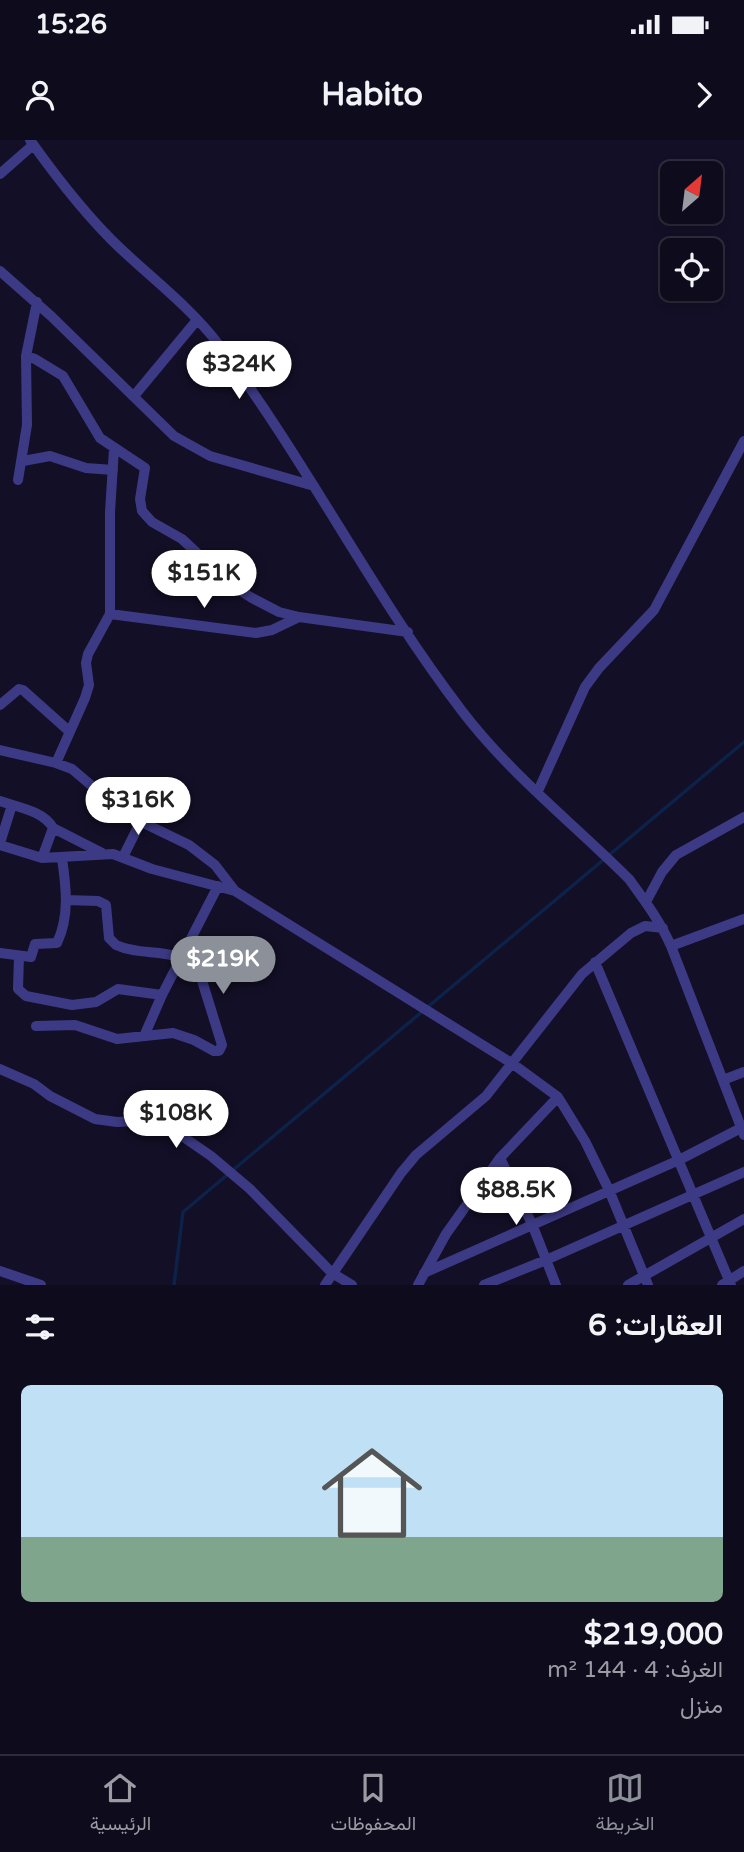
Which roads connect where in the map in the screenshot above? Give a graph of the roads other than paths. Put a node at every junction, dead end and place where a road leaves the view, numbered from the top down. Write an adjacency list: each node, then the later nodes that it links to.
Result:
1 (31, 142): 2 (street); 5 (street)
2 (0, 174)
3 (0, 271): 4 (street)
4 (37, 302): 6 (street); 7 (street)
5 (197, 320): 7 (street); 13 (street)
6 (26, 356): 9 (street); 10 (street)
7 (134, 397): 13 (street)
8 (744, 441): 21 (street)
9 (114, 449): 11 (street); 15 (street)
10 (23, 461): 11 (street); 12 (street)
11 (113, 470): 14 (street)
12 (18, 480)
13 (314, 486): 16 (street)
14 (110, 614): 15 (street); 18 (street)
15 (299, 617): 16 (street)
16 (408, 632): 21 (street)
17 (0, 705): 18 (street)
18 (70, 732): 20 (street)
19 (0, 750): 20 (street)
20 (56, 763): 25 (street)
21 (538, 791): 35 (street)
22 (0, 801): 23 (street)
23 (12, 805): 26 (street); 27 (street)
24 (744, 818): 35 (street)
25 (141, 821): 29 (street); 33 (street)
26 (53, 828): 28 (street); 30 (street)
27 (0, 844): 30 (street)
28 (102, 853): 29 (street); 31 (street)
29 (123, 857): 32 (street)
30 (42, 858): 31 (street)
31 (62, 858): 34 (street)
32 (218, 886): 33 (street); 41 (street)
33 (235, 891): 46 (street)
34 (66, 900): 40 (street); 41 (street)
35 (646, 902): 37 (street)
36 (744, 919): 38 (street)
37 (663, 928): 38 (street); 42 (street)
38 (671, 946): 51 (street)
39 (0, 953): 40 (street)
40 (19, 956): 43 (street)
41 (182, 957): 43 (street); 45 (street)
42 (595, 962): 46 (street); 55 (street)
43 (162, 995): 45 (street)
44 (36, 1026): 45 (street)
45 (145, 1034)
46 (513, 1064): 52 (street); 66 (street)
47 (0, 1069): 49 (street)
48 (744, 1072): 51 (street)
49 (12, 1074): 50 (street); 66 (street)
50 (0, 1079)
51 (723, 1080): 53 (street)
52 (558, 1097): 54 (street); 57 (street)
53 (743, 1132): 55 (street)
54 (500, 1158): 60 (street); 67 (street)
55 (678, 1160): 57 (street); 58 (street)
56 (744, 1172): 58 (street)
57 (609, 1191): 60 (street); 61 (street)
58 (693, 1193): 61 (street); 62 (street)
59 (744, 1219): 62 (street)
60 (532, 1224): 63 (street); 67 (street)
61 (623, 1226): 63 (street); 68 (street)
62 (712, 1238): 68 (street); 69 (street)
63 (545, 1260): 74 (street); 75 (street)
64 (0, 1271): 70 (street)
65 (744, 1271): 69 (street)
66 (332, 1273): 71 (street); 72 (street)
67 (424, 1273): 73 (street)
68 (647, 1281): 76 (street)
69 (728, 1284)
70 (41, 1285)
71 (325, 1285)
72 (352, 1285)
73 (418, 1285)
74 (484, 1285)
75 (556, 1285)
76 (628, 1285)

